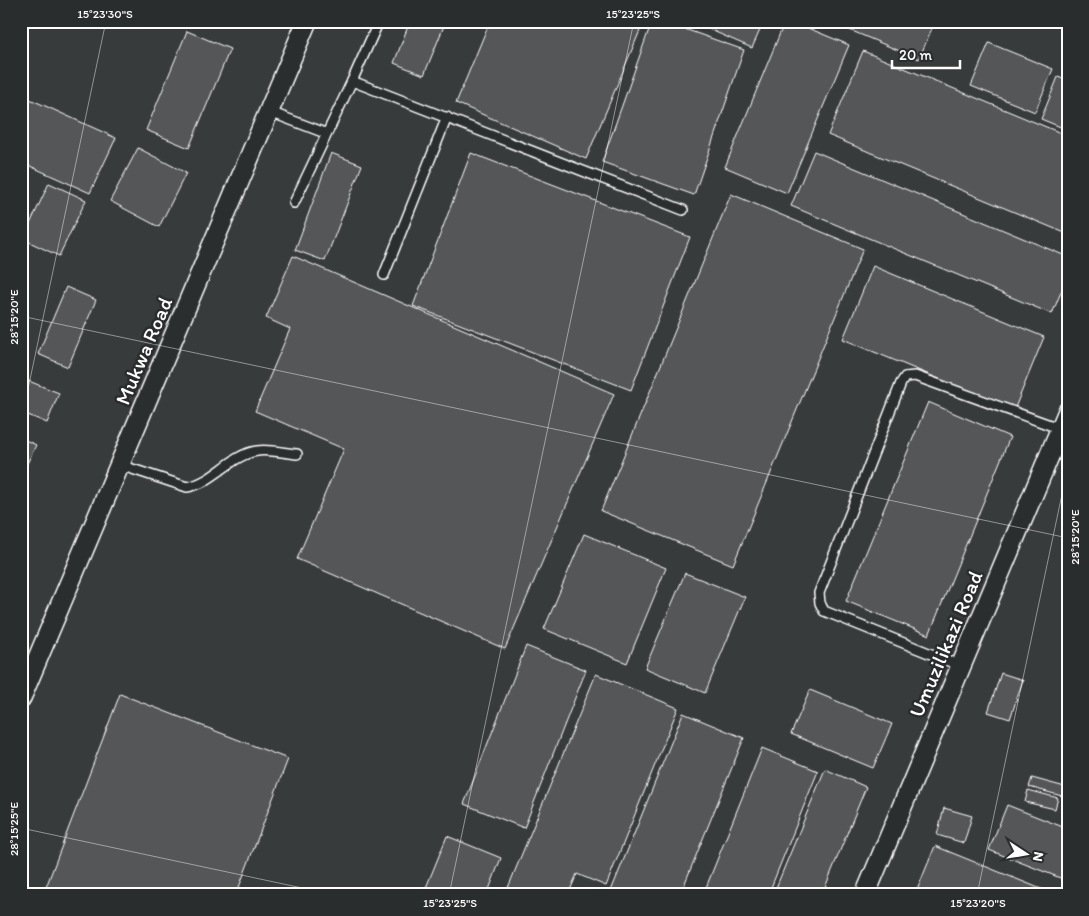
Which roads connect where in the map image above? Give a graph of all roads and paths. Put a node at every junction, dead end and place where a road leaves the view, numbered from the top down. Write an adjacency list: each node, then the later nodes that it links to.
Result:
1 (307, 21): 4 (street, Mukwa Road)
2 (379, 21): 3 (lane)
3 (352, 81): 5 (lane); 6 (lane)
4 (270, 112): 6 (lane); 13 (street, Mukwa Road)
5 (447, 117): 8 (lane); 9 (lane)
6 (325, 133): 7 (lane)
7 (294, 202)
8 (684, 210)
9 (384, 276)
10 (1068, 410): 11 (street, Umuzilikazi Road)
11 (1061, 429): 14 (street, Umuzilikazi Road); 14 (lane)
12 (297, 454): 13 (lane)
13 (120, 465): 15 (street, Mukwa Road)
14 (961, 666): 16 (street, Umuzilikazi Road)
15 (21, 698)
16 (865, 895)

